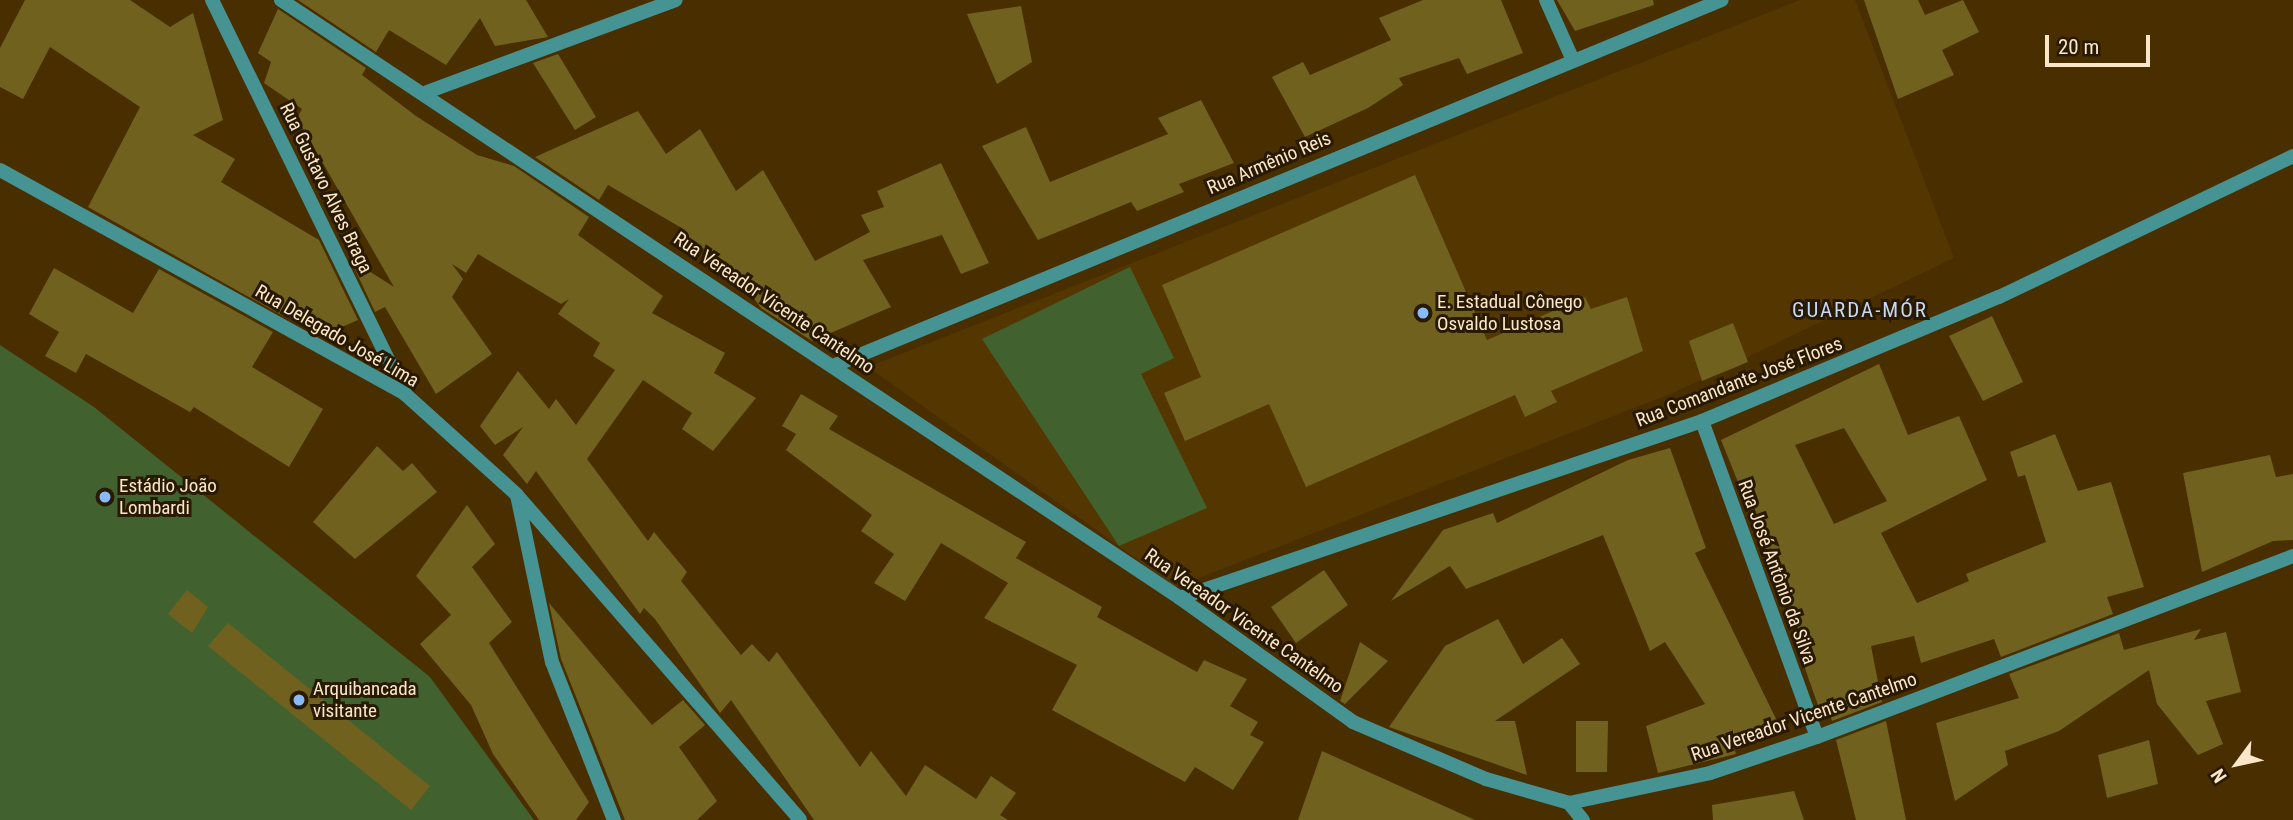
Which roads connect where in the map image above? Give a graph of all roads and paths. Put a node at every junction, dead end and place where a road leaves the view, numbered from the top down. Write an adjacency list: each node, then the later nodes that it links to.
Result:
1 (212, 0): 11 (street, Rua Gustavo Alves Braga)
2 (281, 0): 7 (street, Rua Vereador Vicente Cantelmo)
3 (676, 0): 7 (street)
4 (1546, 0): 6 (street)
5 (1722, 0): 6 (street, Rua Armênio Reis)
6 (1572, 58): 10 (street, Rua Armênio Reis)
7 (427, 92): 10 (street, Rua Vereador Vicente Cantelmo)
8 (2293, 156): 12 (street, Rua Comandante José Flores)
9 (0, 170): 11 (street, Rua Delegado José Lima)
10 (833, 366): 15 (street, Rua Vereador Vicente Cantelmo)
11 (405, 394): 13 (street, Rua Delegado José Lima)
12 (1702, 421): 15 (street, Rua Comandante José Flores); 16 (street, Rua José Antônio da Silva)
13 (516, 494): 18 (street); 19 (street, Rua Delegado José Lima)
14 (2293, 556): 16 (street, Rua Vereador Vicente Cantelmo)
15 (1180, 598): 17 (street, Rua Vereador Vicente Cantelmo)
16 (1817, 737): 17 (street, Rua Vereador Vicente Cantelmo)
17 (1569, 803): 20 (street)
18 (614, 820)
19 (800, 820)
20 (1583, 820)

